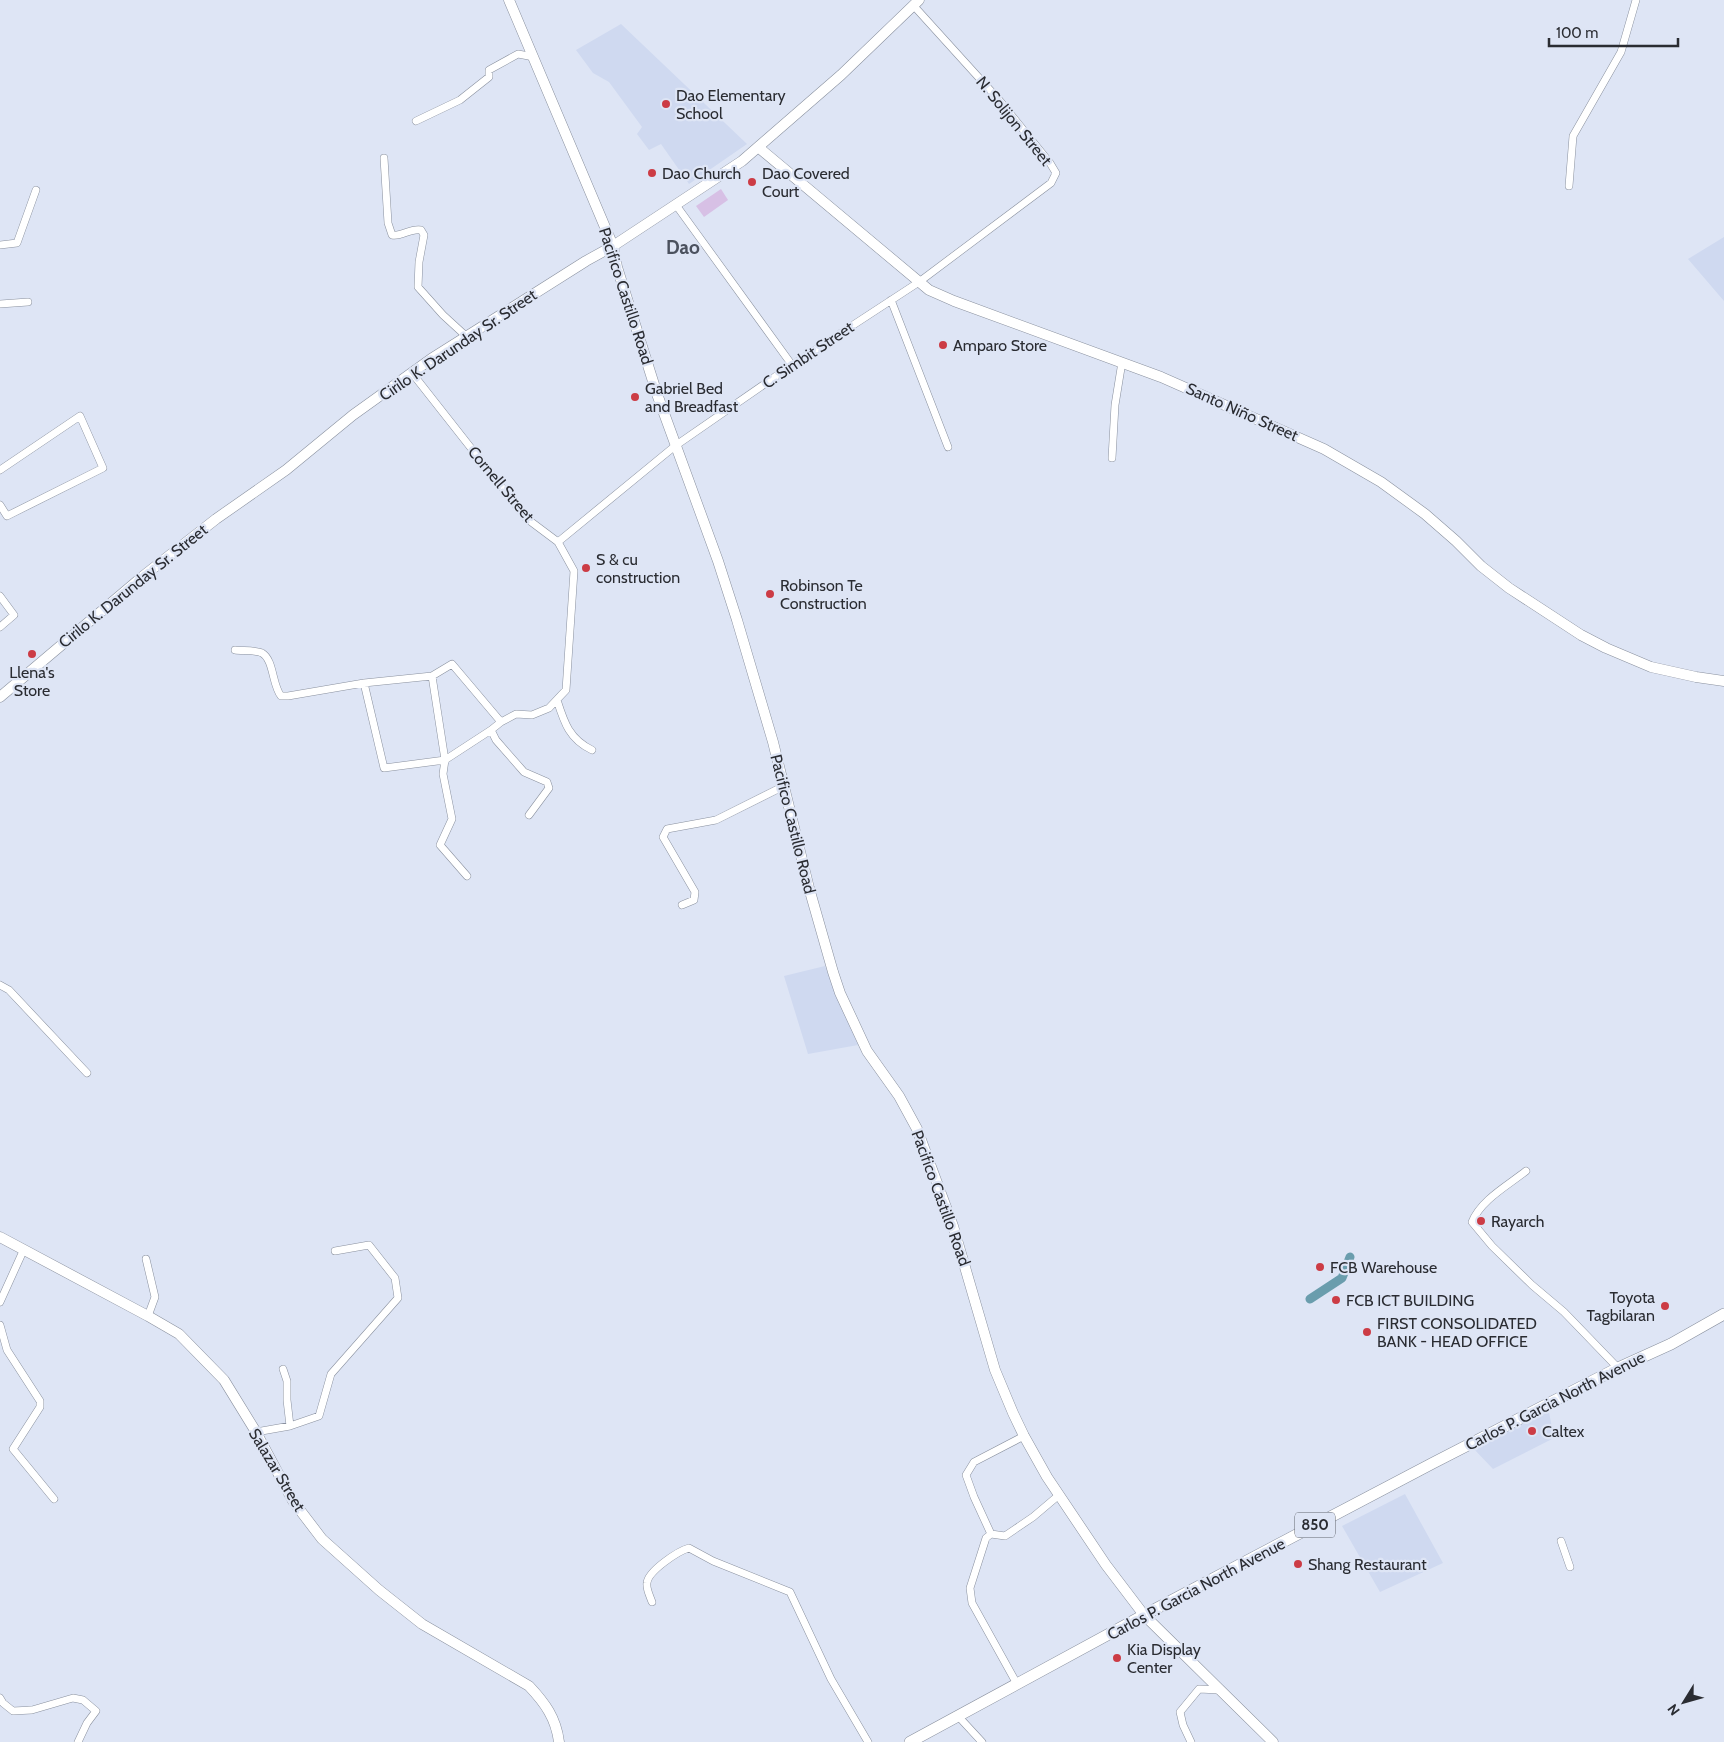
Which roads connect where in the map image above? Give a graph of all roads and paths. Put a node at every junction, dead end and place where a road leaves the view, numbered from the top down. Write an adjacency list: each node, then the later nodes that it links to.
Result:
1 (509, 0): 4 (main road, Pacifico Castillo Road)
2 (1636, 0): 8 (street)
3 (916, 2): 6 (main road, Cirilo K. Darunday Sr. Street); 13 (street, N. Solijon Street)
4 (534, 57): 5 (street); 12 (main road, Pacifico Castillo Road)
5 (416, 121)
6 (758, 147): 10 (main road, Cirilo K. Darunday Sr. Street); 13 (main road, Santo Niño Street)
7 (384, 158): 17 (street)
8 (1569, 186)
9 (36, 190): 11 (street)
10 (676, 205): 12 (main road, Cirilo K. Darunday Sr. Street); 19 (street)
11 (0, 245)
12 (613, 246): 17 (main road, Cirilo K. Darunday Sr. Street); 21 (main road, Pacifico Castillo Road)
13 (919, 282): 14 (street, C. Simbit Street); 18 (main road, Santo Niño Street)
14 (891, 300): 19 (street, C. Simbit Street); 22 (street)
15 (28, 302): 16 (street)
16 (0, 304)
17 (467, 336): 20 (main road, Cirilo K. Darunday Sr. Street)
18 (1122, 362): 23 (street); 31 (main road, Santo Niño Street)
19 (792, 365): 21 (street, C. Simbit Street)
20 (412, 373): 26 (street, Cornell Street); 33 (main road, Cirilo K. Darunday Sr. Street)
21 (675, 446): 26 (street); 39 (main road, Pacifico Castillo Road)
22 (948, 447)
23 (1112, 458)
24 (0, 470): 25 (street)
25 (0, 505)
26 (558, 542): 34 (street)
27 (0, 596): 28 (street)
28 (0, 626)
29 (235, 650): 32 (street)
30 (432, 676): 32 (street); 35 (street); 38 (street)
31 (1724, 681)
32 (364, 683): 38 (street)
33 (0, 697)
34 (557, 700): 35 (street); 37 (street)
35 (501, 722): 36 (street)
36 (492, 730): 38 (street); 40 (street)
37 (592, 750)
38 (445, 760): 41 (street)
39 (784, 786): 42 (street); 58 (main road, Pacifico Castillo Road)
40 (529, 815)
41 (467, 876)
42 (682, 905)
43 (0, 985): 44 (street)
44 (87, 1073)
45 (1526, 1171): 54 (street)
46 (0, 1237): 47 (main road, Salazar Street)
47 (24, 1249): 50 (street); 52 (main road, Salazar Street)
48 (335, 1251): 56 (street)
49 (146, 1259): 52 (street)
50 (0, 1302)
51 (1724, 1314): 54 (main road, Carlos P. Garcia North Avenue / 850)
52 (148, 1316): 57 (main road, Salazar Street)
53 (0, 1325): 60 (street)
54 (1618, 1368): 65 (main road, Carlos P. Garcia North Avenue / 850)
55 (283, 1369): 56 (street)
56 (290, 1426): 57 (street)
57 (256, 1432): 71 (main road, Salazar Street)
58 (1024, 1436): 59 (main road, Pacifico Castillo Road); 61 (street)
59 (1059, 1495): 61 (street); 65 (main road, Pacifico Castillo Road)
60 (54, 1498)
61 (991, 1534): 66 (street)
62 (1561, 1541): 63 (street)
63 (1570, 1567)
64 (652, 1602): 72 (street)
65 (1144, 1615): 66 (main road, Carlos P. Garcia North Avenue / 850); 67 (main road, Pacifico Castillo Road)
66 (1017, 1684): 69 (main road, Carlos P. Garcia North Avenue / 850)
67 (1219, 1690): 75 (street); 76 (main road, Pacifico Castillo Road)
68 (0, 1698): 70 (street)
69 (958, 1716): 73 (main road, Carlos P. Garcia North Avenue / 850); 74 (street)
70 (78, 1742)
71 (559, 1742)
72 (868, 1742)
73 (910, 1742)
74 (982, 1742)
75 (1191, 1742)
76 (1273, 1742)

